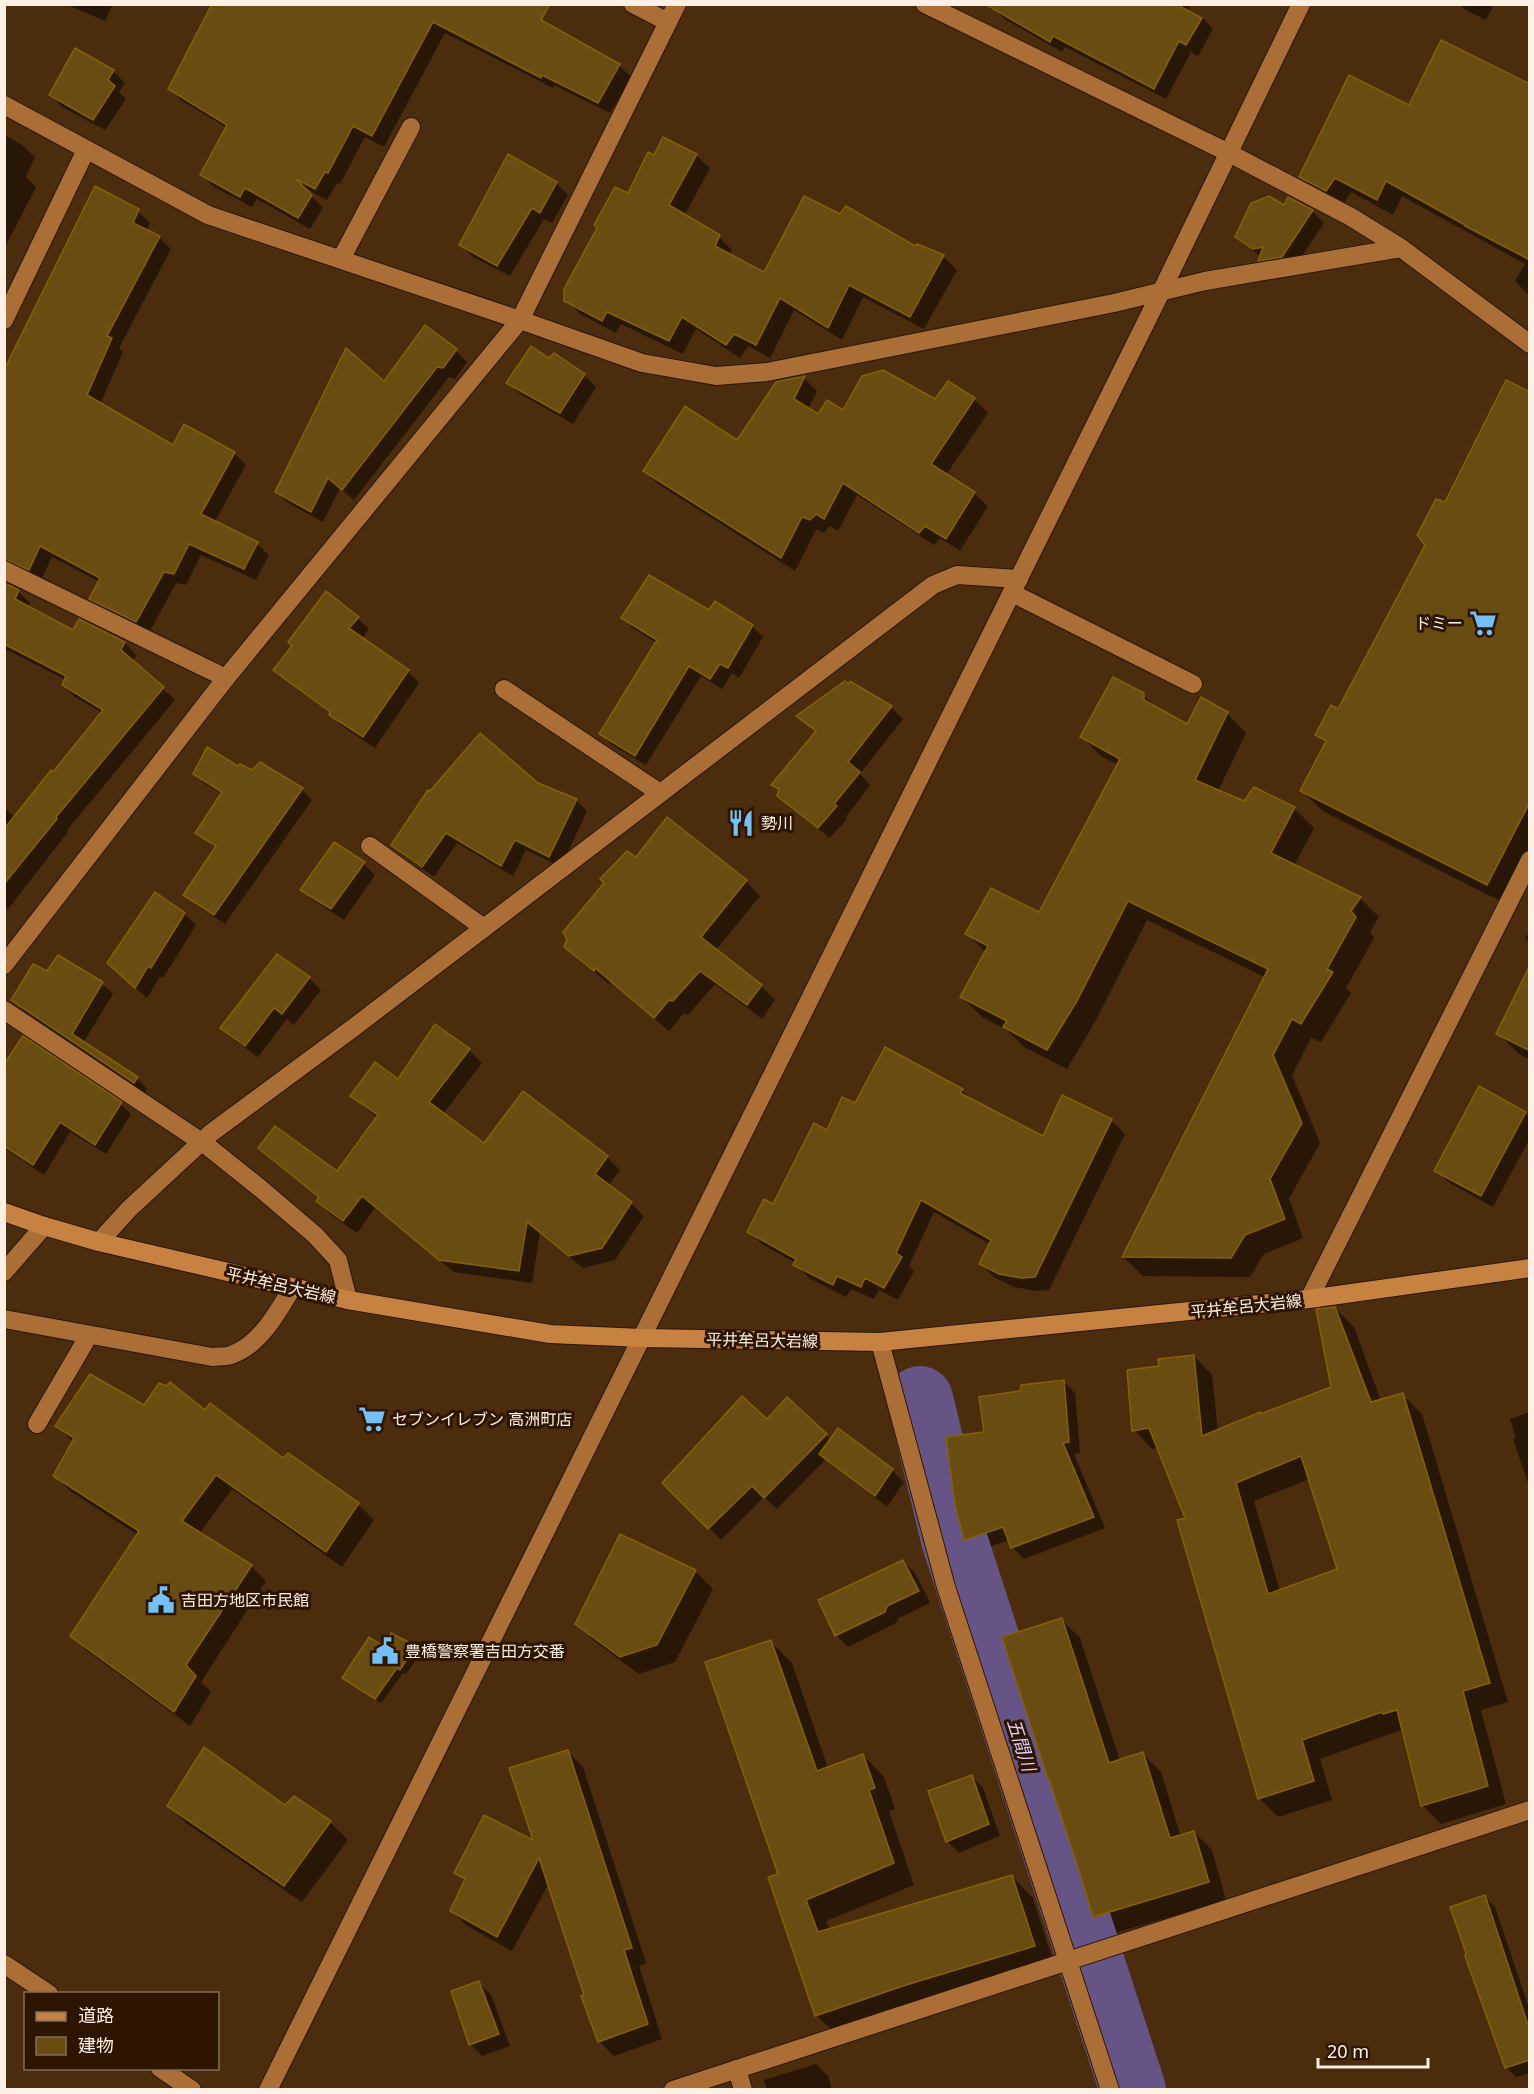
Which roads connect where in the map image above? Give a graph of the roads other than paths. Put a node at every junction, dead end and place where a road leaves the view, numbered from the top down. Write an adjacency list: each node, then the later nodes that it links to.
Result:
1 (633, 4): 5 (street)
2 (677, 4): 5 (street)
3 (926, 4): 9 (street)
4 (1301, 4): 9 (street)
5 (668, 22): 14 (street)
6 (4, 105): 8 (street)
7 (411, 126): 11 (street)
8 (86, 150): 11 (street); 13 (street)
9 (1229, 153): 10 (street); 12 (street)
10 (1401, 248): 12 (street); 15 (street)
11 (341, 260): 14 (street)
12 (1161, 292): 14 (street); 17 (street)
13 (4, 320)
14 (520, 320): 18 (street)
15 (1530, 344)
16 (4, 570): 18 (street)
17 (1015, 586): 19 (street); 21 (street); 39 (street)
18 (226, 678): 26 (street)
19 (1193, 684)
20 (504, 689): 21 (street)
21 (660, 793): 25 (street)
22 (370, 846): 25 (street)
23 (1530, 860): 24 (street)
24 (1525, 881): 35 (street)
25 (484, 928): 28 (street)
26 (4, 965)
27 (4, 1010): 28 (street)
28 (202, 1143): 31 (street); 36 (street)
29 (4, 1212): 30 (main road, 平井牟呂大岩線)
30 (44, 1226): 31 (main road, 平井牟呂大岩線); 33 (street)
31 (99, 1242): 34 (main road, 平井牟呂大岩線)
32 (1530, 1268): 35 (main road, 平井牟呂大岩線)
33 (4, 1272)
34 (292, 1288): 36 (main road, 平井牟呂大岩線); 38 (street)
35 (1309, 1299): 40 (main road, 平井牟呂大岩線)
36 (348, 1300): 39 (main road, 平井牟呂大岩線)
37 (4, 1319): 38 (street)
38 (88, 1335): 41 (street)
39 (642, 1338): 40 (main road, 平井牟呂大岩線); 49 (street)
40 (879, 1342): 43 (street)
41 (37, 1424)
42 (1530, 1810): 43 (street)
43 (1069, 1961): 46 (street); 52 (street)
44 (4, 1964): 45 (street)
45 (46, 1992)
46 (737, 2069): 50 (street); 51 (street)
47 (163, 2070): 48 (street)
48 (192, 2090)
49 (268, 2090)
50 (673, 2090)
51 (743, 2090)
52 (1110, 2090)

